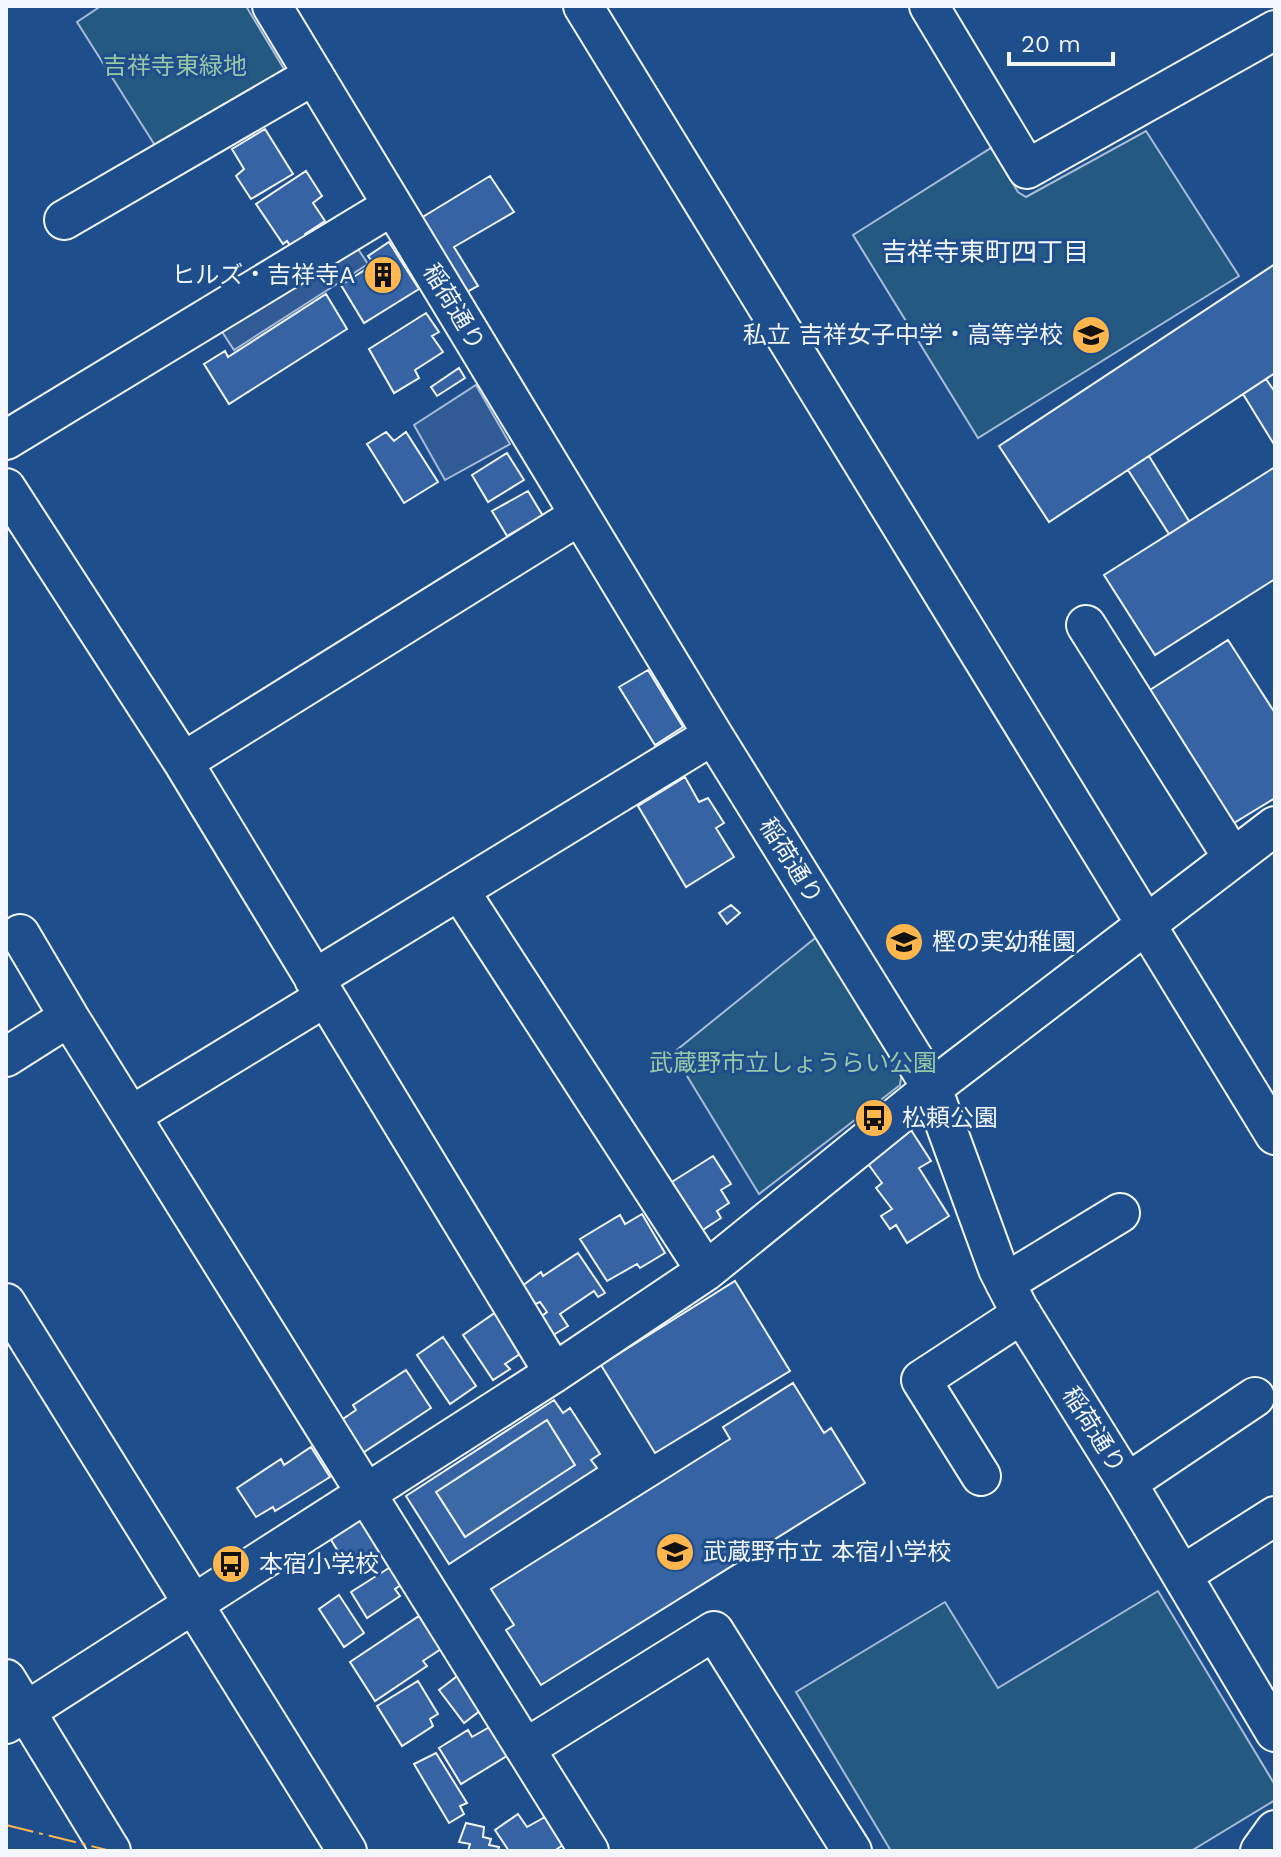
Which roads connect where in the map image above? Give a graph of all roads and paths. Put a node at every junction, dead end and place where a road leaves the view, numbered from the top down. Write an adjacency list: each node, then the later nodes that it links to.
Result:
1 (272, 6): 5 (street, 稲荷通り)
2 (583, 6): 17 (street)
3 (929, 6): 4 (street)
4 (1275, 30)
5 (314, 75): 6 (street, 稲荷通り); 7 (street)
6 (392, 206): 8 (street); 10 (street, 稲荷通り)
7 (64, 220)
8 (6, 440)
9 (6, 488): 13 (street)
10 (580, 515): 12 (street, 稲荷通り); 13 (street)
11 (1086, 625): 15 (street)
12 (713, 735): 16 (street); 22 (street, 稲荷通り)
13 (183, 762): 19 (street)
14 (1275, 826): 15 (street)
15 (1233, 858): 17 (street)
16 (459, 890): 19 (street); 26 (street)
17 (1145, 925): 22 (street); 24 (street)
18 (20, 934): 20 (street)
19 (319, 988): 23 (street); 29 (street)
20 (69, 1017): 21 (street); 23 (street)
21 (6, 1057)
22 (932, 1088): 26 (street); 27 (street, 稲荷通り)
23 (132, 1115): 33 (street)
24 (1275, 1135)
25 (1120, 1213): 27 (street)
26 (706, 1271): 29 (street)
27 (1014, 1299): 31 (street); 32 (street, 稲荷通り)
28 (6, 1303): 36 (street)
29 (554, 1373): 33 (street)
30 (1255, 1397): 32 (street)
31 (981, 1476)
32 (1127, 1483): 35 (street, 稲荷通り)
33 (367, 1493): 36 (street); 40 (street)
34 (1275, 1516): 35 (street)
35 (1182, 1575): 39 (street, 稲荷通り)
36 (192, 1603): 38 (street); 43 (street)
37 (6, 1679): 38 (street)
38 (16, 1718): 42 (street)
39 (1275, 1732)
40 (526, 1748): 44 (street); 45 (street)
41 (1275, 1830): 46 (street)
42 (111, 1851)
43 (347, 1851)
44 (589, 1851)
45 (852, 1851)
46 (1260, 1851)

